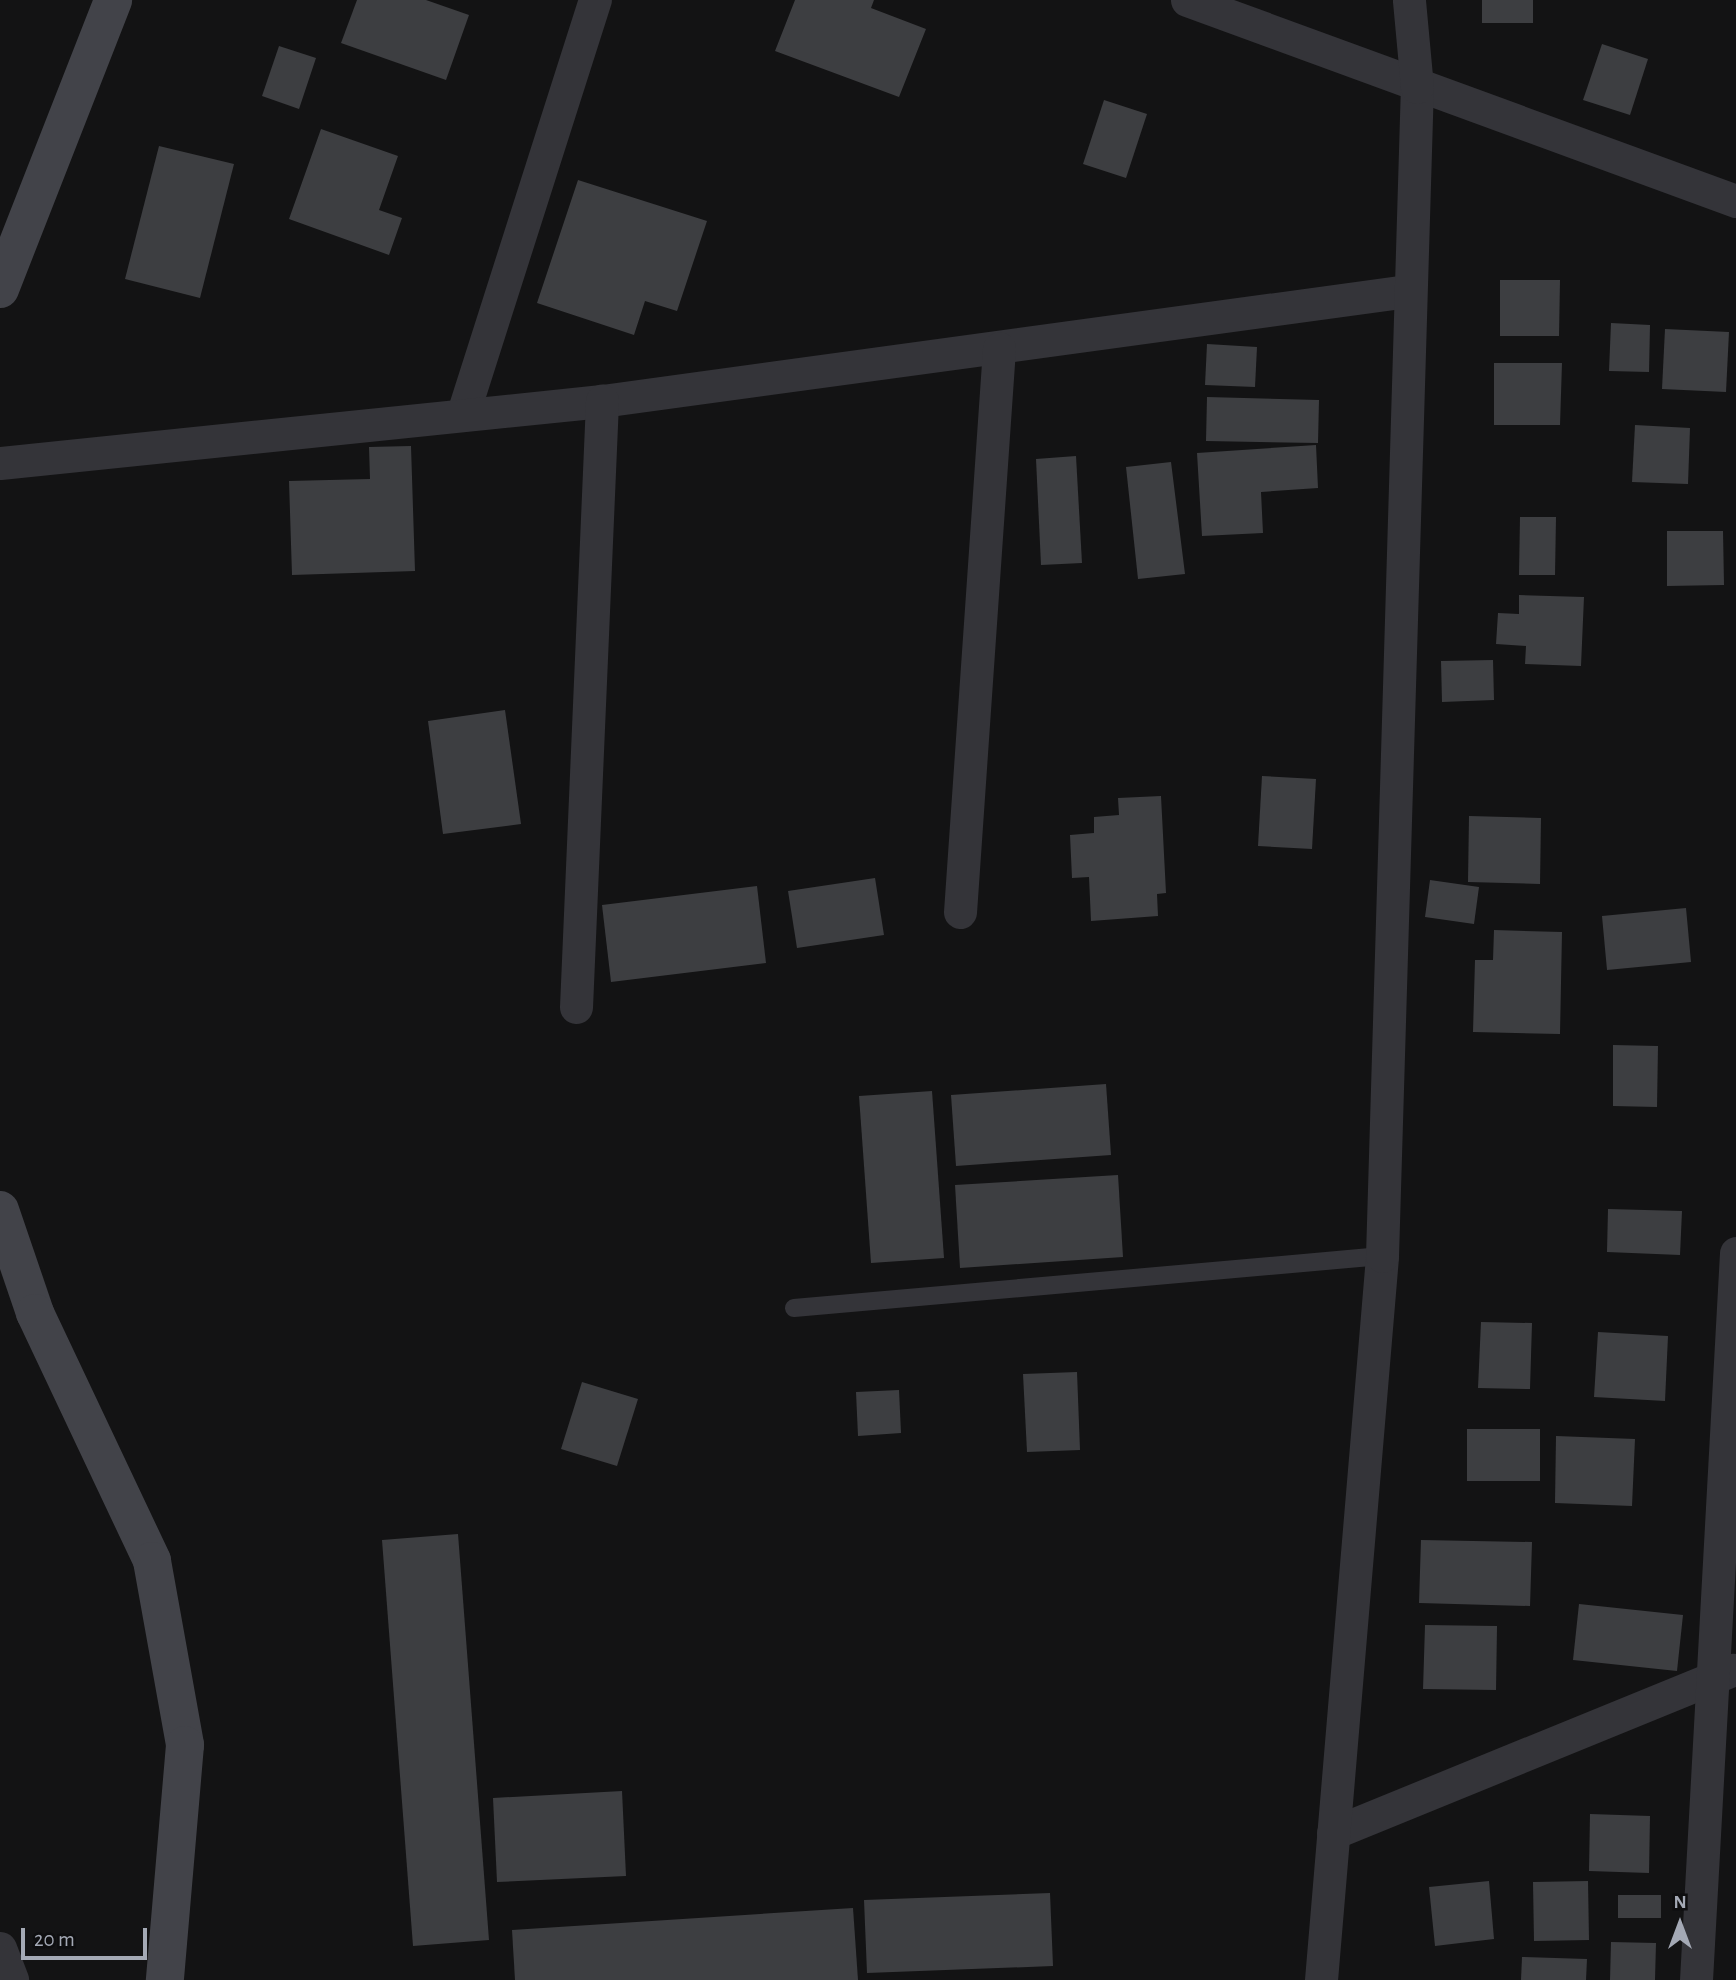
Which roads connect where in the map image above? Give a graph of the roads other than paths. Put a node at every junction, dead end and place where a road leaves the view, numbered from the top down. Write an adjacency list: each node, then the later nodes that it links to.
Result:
1 (113, 0): 7 (main road)
2 (595, 0): 11 (street)
3 (1187, 0): 5 (street)
4 (1409, 0): 5 (street)
5 (1418, 87): 6 (street); 8 (street)
6 (1736, 201)
7 (0, 289)
8 (1407, 291): 9 (street); 17 (street)
9 (999, 348): 10 (street); 13 (street)
10 (603, 401): 11 (street); 14 (street)
11 (463, 413): 12 (street)
12 (0, 463)
13 (960, 912)
14 (576, 1007)
15 (0, 1210): 23 (main road)
16 (1736, 1253): 19 (street)
17 (1382, 1256): 18 (lane); 20 (street)
18 (794, 1308)
19 (1726, 1673): 20 (street); 25 (street)
20 (1333, 1833): 24 (street)
21 (0, 1948): 22 (street)
22 (12, 1980)
23 (164, 1980)
24 (1321, 1980)
25 (1696, 1980)

